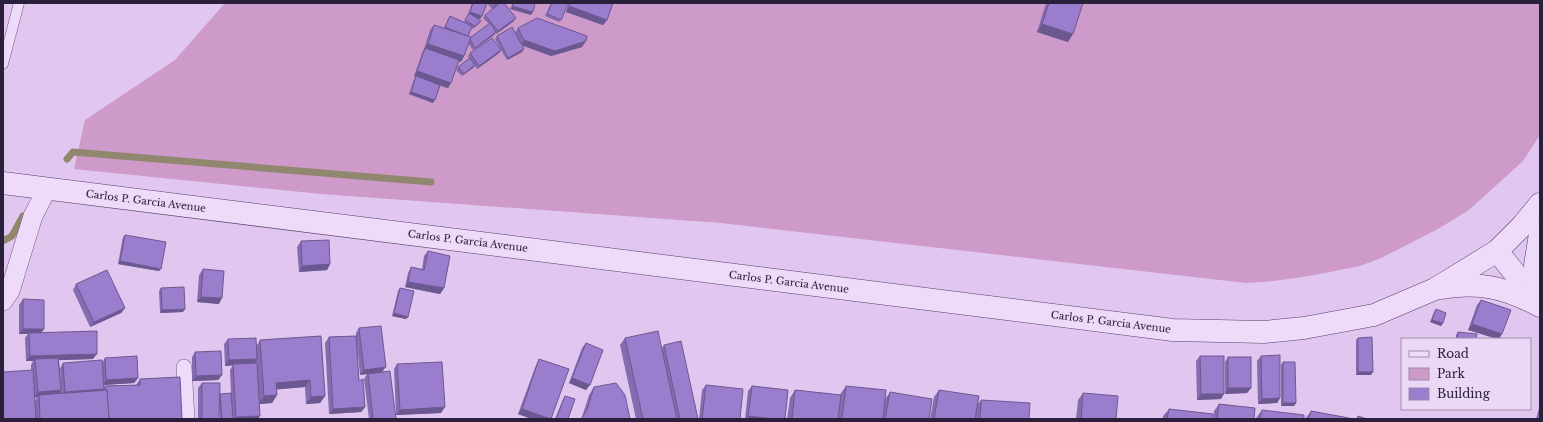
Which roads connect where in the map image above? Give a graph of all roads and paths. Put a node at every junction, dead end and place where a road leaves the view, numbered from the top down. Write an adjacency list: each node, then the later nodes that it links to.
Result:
1 (19, 3): 2 (lane)
2 (3, 64)
3 (3, 183): 4 (main road, Carlos P. Garcia Avenue)
4 (47, 189): 8 (main road, Carlos P. Garcia Avenue); 9 (street)
5 (1540, 204): 7 (main road, Carlos P. Garcia Avenue)
6 (1540, 234): 10 (main road)
7 (1497, 251): 8 (main road, Carlos P. Garcia Avenue); 11 (main road)
8 (1435, 289): 11 (main road)
9 (3, 300)
10 (1540, 302)
11 (1540, 306)
12 (184, 367): 13 (street)
13 (187, 419)

